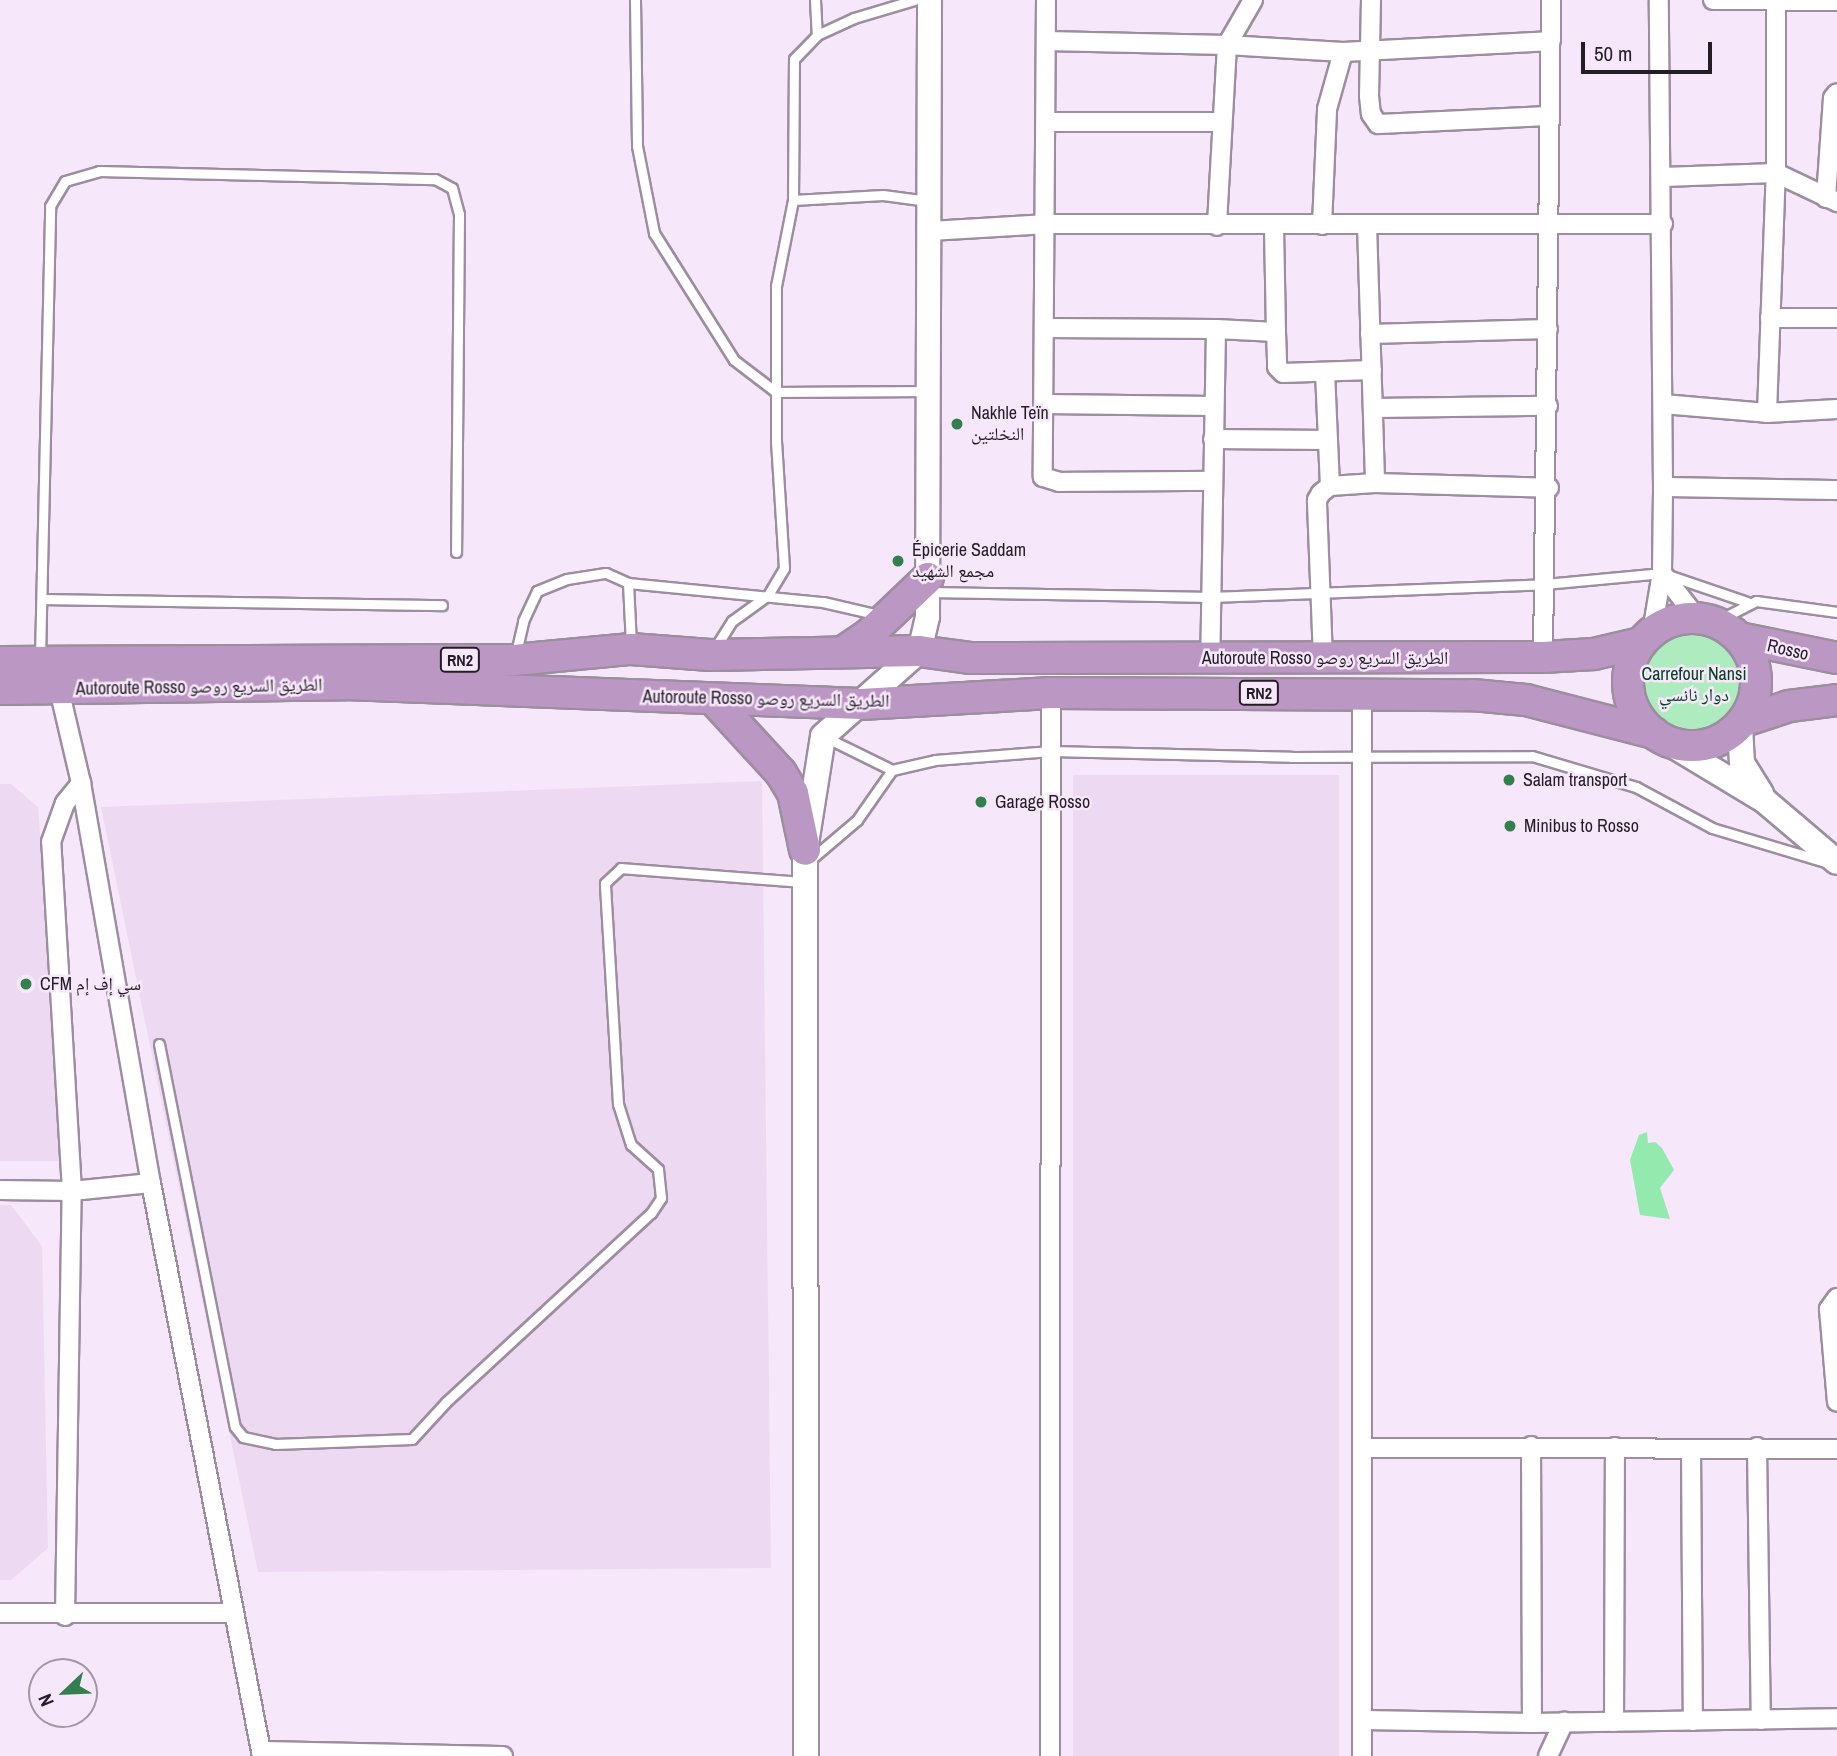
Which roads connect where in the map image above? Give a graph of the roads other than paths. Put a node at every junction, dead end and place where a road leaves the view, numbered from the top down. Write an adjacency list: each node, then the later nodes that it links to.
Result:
1 (635, 0): 46 (lane)
2 (814, 0): 13 (lane)
3 (914, 0): 13 (lane)
4 (929, 0): 27 (street)
5 (1046, 0): 14 (street)
6 (1253, 0): 16 (street)
7 (1371, 0): 17 (street)
8 (1551, 0): 15 (street)
9 (1659, 0): 24 (street)
10 (1713, 0): 12 (street)
11 (1837, 1): 12 (street)
12 (1776, 2): 23 (street)
13 (817, 35): 25 (lane)
14 (1046, 41): 16 (street); 21 (street)
15 (1550, 41): 17 (street); 20 (street)
16 (1227, 45): 18 (street); 22 (street)
17 (1370, 48): 18 (street); 20 (street)
18 (1343, 52): 31 (street)
19 (1837, 93): 26 (street)
20 (1549, 116): 33 (street)
21 (1047, 121): 22 (street); 28 (street)
22 (1220, 122): 34 (street)
23 (1776, 173): 24 (street); 26 (street); 36 (street)
24 (1662, 177): 29 (street)
25 (793, 200): 27 (lane); 46 (lane)
26 (1832, 200)
27 (930, 202): 35 (street)
28 (1048, 224): 34 (street); 35 (street); 38 (street)
29 (1663, 224): 33 (street); 48 (street)
30 (1274, 225): 31 (street); 34 (street); 41 (street)
31 (1322, 225): 32 (street)
32 (1367, 225): 33 (street); 42 (street)
33 (1547, 225): 39 (street)
34 (1217, 226)
35 (930, 231): 45 (street)
36 (1770, 318): 37 (street); 53 (street)
37 (1837, 318)
38 (1046, 328): 40 (street); 47 (street)
39 (1548, 329): 42 (street); 50 (street)
40 (1216, 330): 41 (street); 49 (street)
41 (1276, 332): 44 (street)
42 (1370, 334): 43 (street)
43 (1372, 370): 44 (street); 51 (street)
44 (1325, 372): 55 (street)
45 (929, 391): 46 (lane); 66 (street)
46 (776, 392): 68 (lane)
47 (1045, 404): 49 (street); 56 (street)
48 (1663, 404): 53 (street); 59 (street)
49 (1213, 406): 54 (street)
50 (1549, 406): 51 (street); 60 (street)
51 (1374, 408): 57 (street)
52 (1837, 410): 53 (street)
53 (1767, 413)
54 (1213, 439): 55 (street); 56 (street)
55 (1328, 440): 58 (street)
56 (1213, 481): 69 (street)
57 (1375, 483): 58 (street); 60 (street)
58 (1331, 486): 67 (street)
59 (1663, 487): 61 (street); 63 (street)
60 (1549, 488): 65 (street)
61 (1837, 490)
62 (456, 552): 70 (lane)
63 (1662, 573): 65 (lane); 71 (lane); 75 (street); 76 (street)
64 (628, 583): 68 (lane); 78 (lane); 86 (lane)
65 (1545, 584): 67 (lane); 82 (street)
66 (928, 585): 69 (lane); 74 (highway); 79 (street)
67 (1321, 593): 69 (lane); 85 (street)
68 (768, 595): 74 (lane); 81 (lane)
69 (1211, 597): 83 (street)
70 (44, 598): 72 (lane); 88 (lane)
71 (1747, 602): 73 (lane); 75 (lane)
72 (442, 605)
73 (1837, 612)
74 (888, 617): 80 (highway)
75 (1706, 620): 76 (highway); 77 (highway)
76 (1647, 638): 82 (highway, Autoroute Rosso الطريق السريع روصو / RN2); 98 (highway)
77 (1739, 638): 84 (highway, Rosso); 96 (highway)
78 (631, 649): 81 (highway, Autoroute Rosso الطريق السريع روصو / RN2); 86 (highway, Autoroute Rosso الطريق السريع روصو / RN2)
79 (919, 650): 80 (highway, Autoroute Rosso الطريق السريع روصو / RN2); 83 (highway, Autoroute Rosso الطريق السريع روصو / RN2); 95 (main road)
80 (843, 652): 81 (highway, Autoroute Rosso الطريق السريع روصو / RN2)
81 (710, 655)
82 (1543, 657): 85 (highway, Autoroute Rosso الطريق السريع روصو / RN2)
83 (1210, 658): 85 (highway, Autoroute Rosso الطريق السريع روصو / RN2)
84 (1837, 658)
85 (1323, 659)
86 (514, 660): 88 (highway, Autoroute Rosso الطريق السريع روصو / RN2)
87 (0, 662): 88 (highway, Autoroute Rosso الطريق السريع روصو / RN2)
88 (39, 662)
89 (0, 689): 90 (highway, Autoroute Rosso الطريق السريع روصو / RN2)
90 (59, 689): 94 (highway, Autoroute Rosso الطريق السريع روصو / RN2); 102 (street)
91 (1051, 693): 92 (highway, Autoroute Rosso الطريق السريع روصو / RN2); 95 (highway, Autoroute Rosso الطريق السريع روصو / RN2); 99 (street)
92 (1362, 693): 98 (highway, Autoroute Rosso الطريق السريع روصو / RN2); 100 (street)
93 (1837, 699): 96 (highway)
94 (715, 700): 95 (highway, Autoroute Rosso الطريق السريع روصو / RN2); 105 (highway)
95 (861, 704): 97 (main road)
96 (1742, 723): 98 (highway); 103 (main road)
97 (824, 736): 101 (lane); 105 (main road)
98 (1659, 737): 103 (main road)
99 (1051, 751): 100 (lane); 101 (lane); 131 (street)
100 (1362, 756): 104 (lane); 115 (street)
101 (892, 770): 105 (lane)
102 (81, 783): 107 (street); 109 (street)
103 (1765, 801): 104 (main road)
104 (1837, 864)
105 (805, 865): 106 (lane); 130 (main road)
106 (159, 1044)
107 (151, 1183): 109 (street); 119 (street)
108 (0, 1190): 109 (street)
109 (72, 1191): 120 (street)
110 (1837, 1298): 111 (street)
111 (1837, 1402)
112 (1531, 1446): 113 (street); 115 (street); 127 (street)
113 (1615, 1447): 116 (street); 124 (street)
114 (1757, 1447): 116 (street); 117 (street); 123 (street)
115 (1365, 1448): 122 (street)
116 (1690, 1449): 125 (street)
117 (1837, 1449)
118 (0, 1613): 120 (street)
119 (234, 1614): 120 (street); 128 (street)
120 (65, 1616)
121 (1837, 1718): 123 (street)
122 (1366, 1720): 127 (street); 132 (street)
123 (1761, 1720): 125 (street)
124 (1614, 1721): 125 (street); 126 (street)
125 (1693, 1721)
126 (1564, 1722): 127 (street); 133 (street)
127 (1532, 1723)
128 (262, 1753): 129 (street)
129 (503, 1756)
130 (806, 1756)
131 (1050, 1756)
132 (1362, 1756)
133 (1548, 1756)

